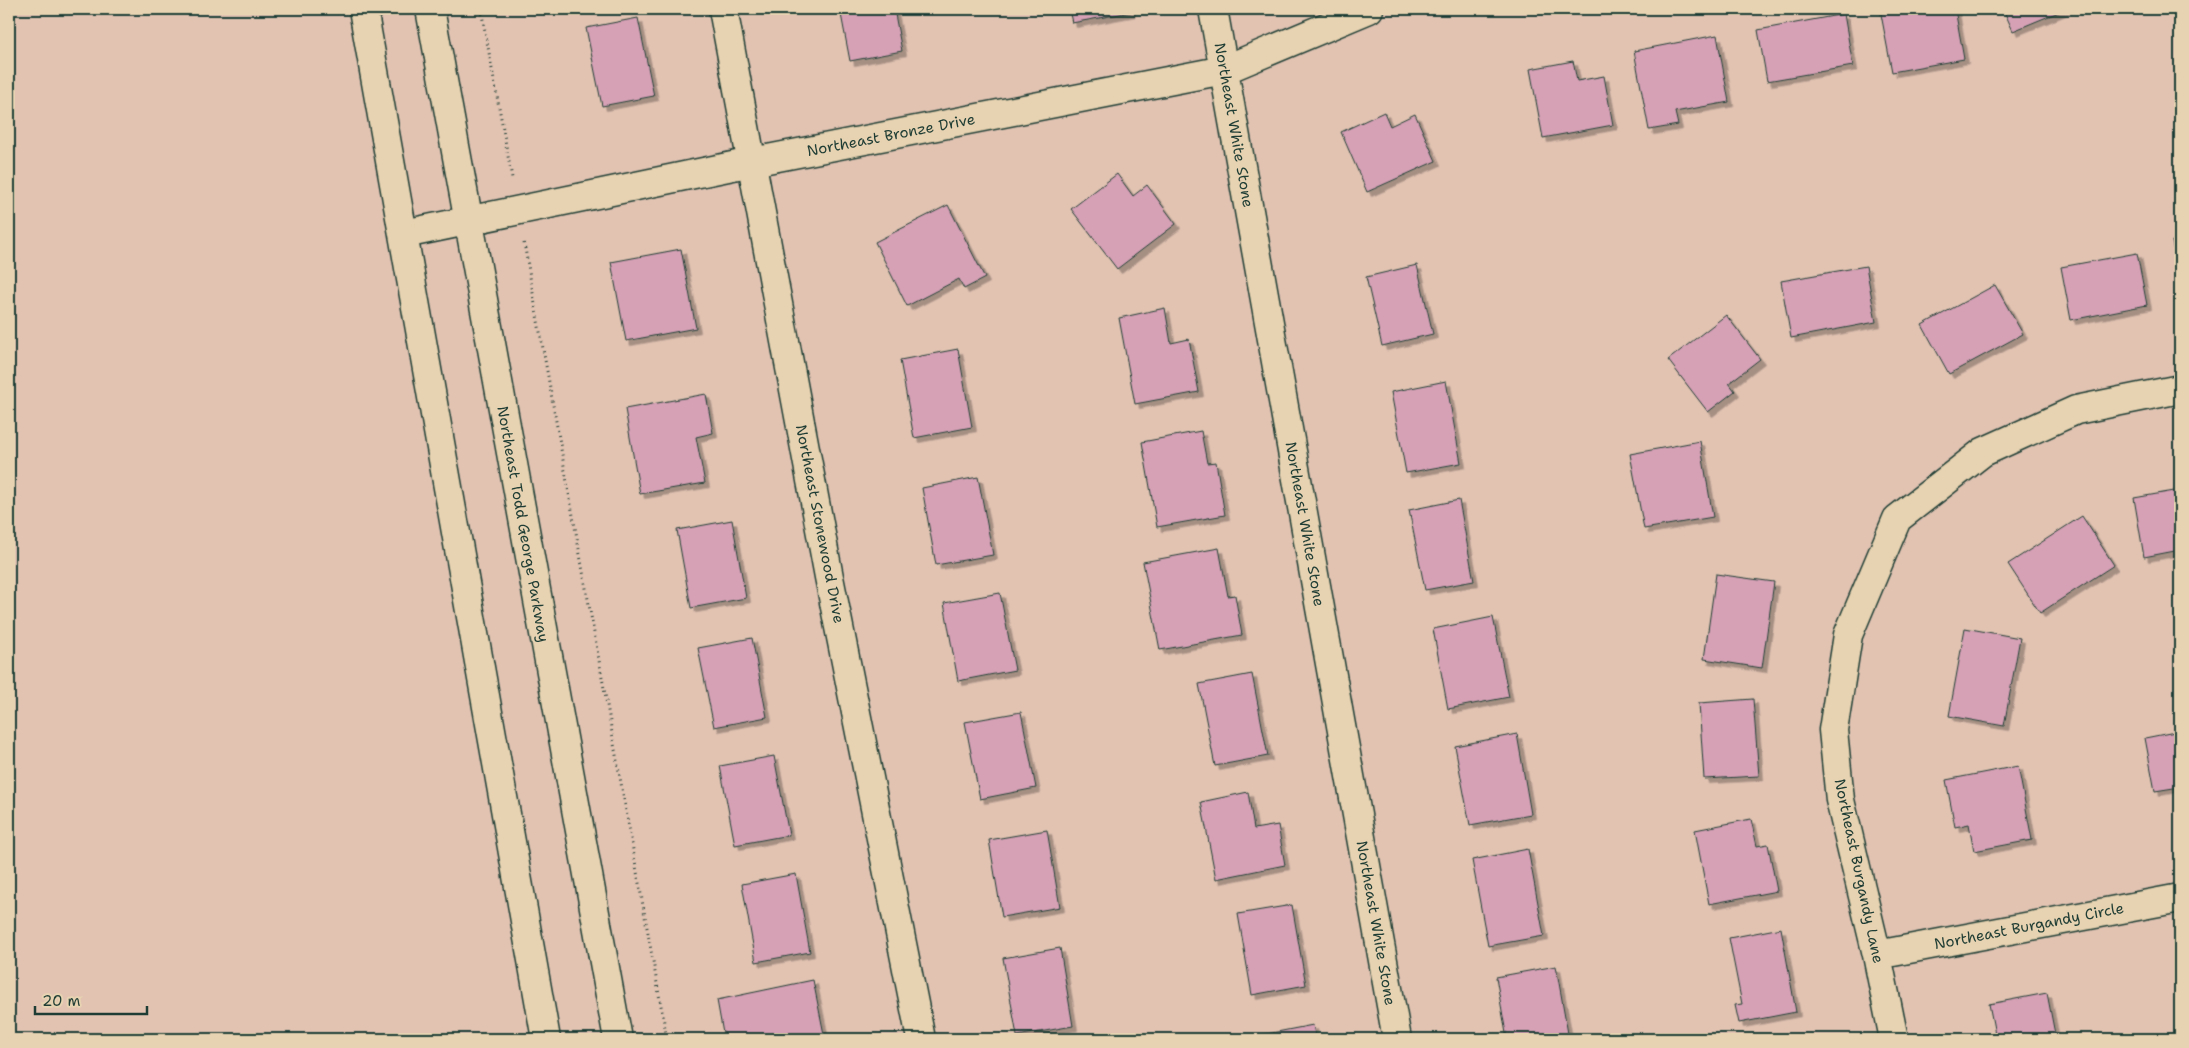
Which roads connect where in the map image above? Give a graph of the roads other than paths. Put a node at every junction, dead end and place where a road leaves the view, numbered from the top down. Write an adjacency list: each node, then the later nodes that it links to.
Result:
1 (363, 9): 9 (street)
2 (430, 9): 8 (street, Northeast Todd George Parkway)
3 (723, 9): 7 (street, Northeast Stonewood Drive)
4 (1213, 9): 6 (street, Northeast White Stone)
5 (1369, 9): 6 (street, Northeast Bronze Drive)
6 (1224, 70): 7 (street, Northeast Bronze Drive); 16 (street, Northeast White Stone)
7 (752, 162): 8 (street, Northeast Bronze Drive); 15 (street, Northeast Stonewood Drive)
8 (468, 220): 9 (street, Northeast Bronze Drive); 14 (street, Northeast Todd George Parkway)
9 (404, 234): 13 (street)
10 (2180, 389): 12 (street, Northeast Burgandy Lane)
11 (2180, 898): 12 (street, Northeast Burgandy Circle)
12 (1877, 955): 17 (street, Northeast Burgandy Lane)
13 (546, 1039)
14 (618, 1039)
15 (921, 1039)
16 (1397, 1039)
17 (1894, 1039)

